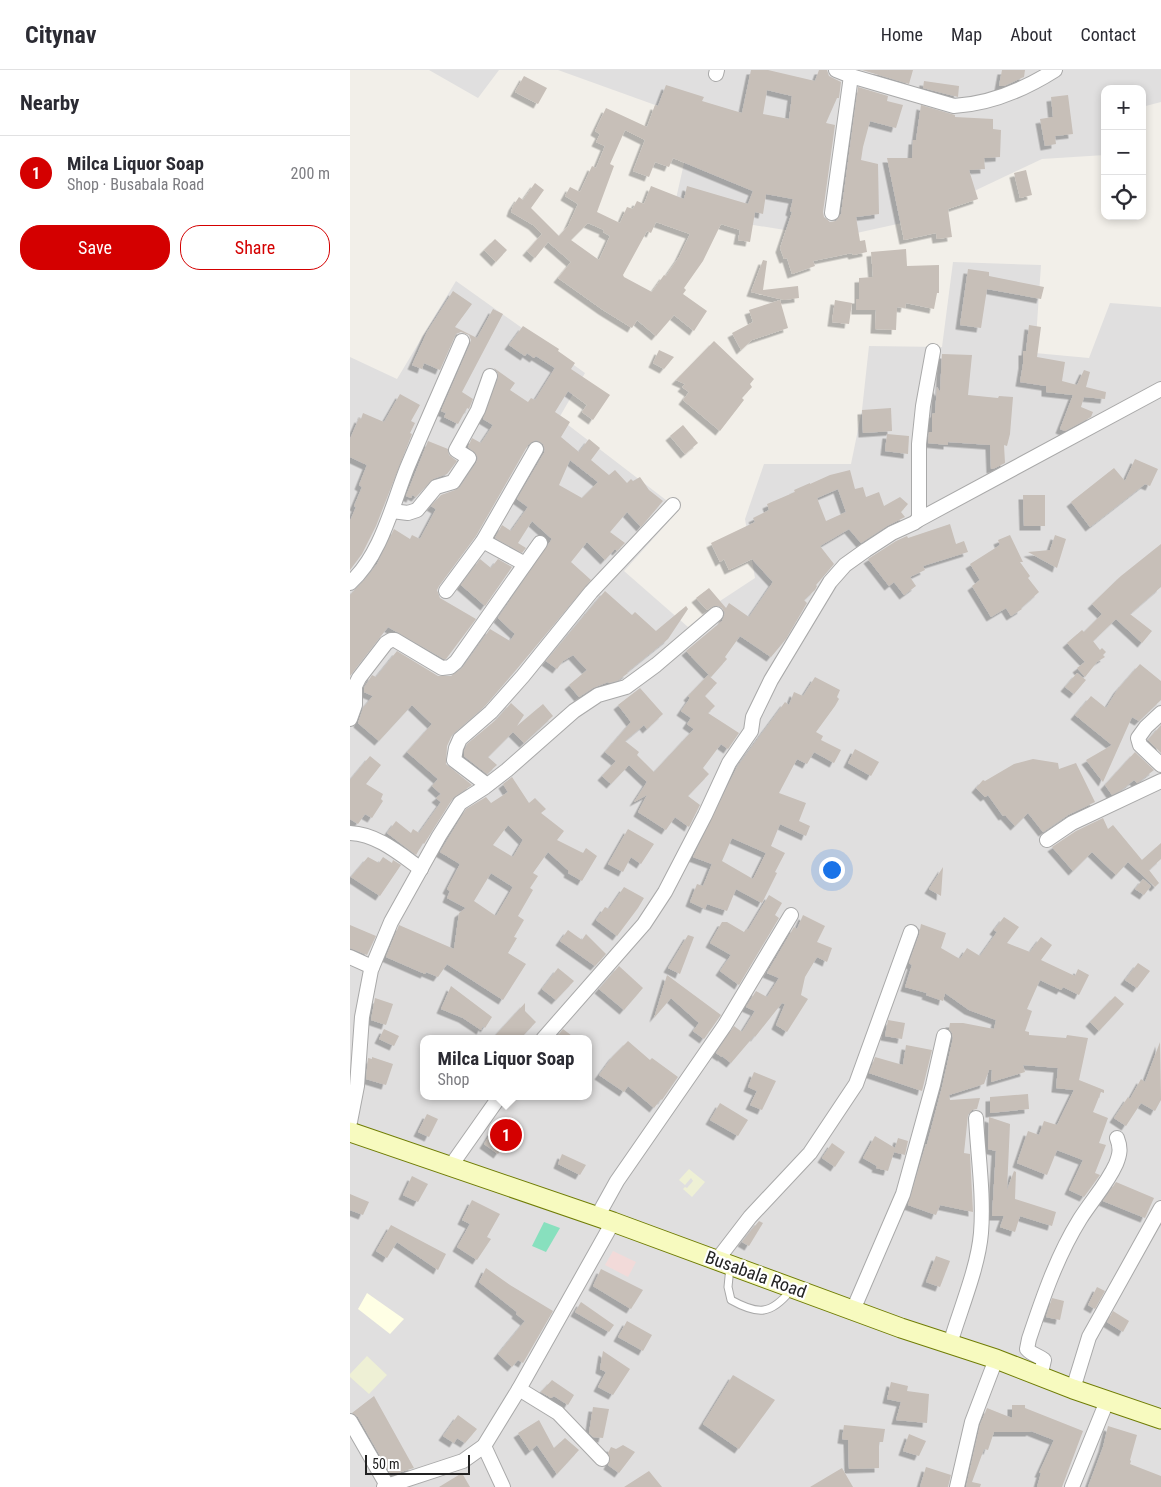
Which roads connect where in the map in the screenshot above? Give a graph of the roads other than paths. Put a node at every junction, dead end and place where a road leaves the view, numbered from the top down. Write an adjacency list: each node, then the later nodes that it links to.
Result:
1 (836, 70): 3 (street)
2 (1055, 70): 3 (street)
3 (851, 76): 4 (street)
4 (832, 213)
5 (462, 341): 11 (street)
6 (933, 350): 12 (street)
7 (490, 376): 11 (street)
8 (1161, 389): 12 (street)
9 (536, 449): 13 (street)
10 (673, 505): 23 (street)
11 (392, 511): 16 (street)
12 (918, 520): 31 (street)
13 (483, 541): 15 (street); 17 (street)
14 (540, 543): 15 (street)
15 (525, 564): 20 (street)
16 (350, 583)
17 (446, 591)
18 (716, 614): 23 (street)
19 (1161, 713): 21 (street)
20 (350, 719)
21 (1161, 765)
22 (1161, 781): 25 (street)
23 (488, 785): 26 (street)
24 (350, 833): 26 (street)
25 (1046, 840)
26 (421, 869): 30 (street)
27 (791, 915): 40 (street)
28 (911, 932): 41 (street)
29 (350, 957): 30 (street)
30 (372, 967): 35 (street)
31 (547, 1035)
32 (944, 1036): 43 (street)
33 (497, 1100): 38 (street)
34 (976, 1118): 44 (street)
35 (350, 1122)
36 (350, 1132): 38 (street, Busabala Road)
37 (1117, 1138): 46 (street)
38 (450, 1167): 40 (street, Busabala Road)
39 (1161, 1208): 48 (street)
40 (605, 1220): 41 (street, Busabala Road); 47 (street)
41 (724, 1263): 42 (street, Busabala Road); 42 (lane)
42 (793, 1288): 43 (street, Busabala Road)
43 (853, 1310): 44 (street, Busabala Road)
44 (950, 1344): 45 (street, Busabala Road)
45 (996, 1360): 46 (street, Busabala Road); 56 (street)
46 (1040, 1377): 48 (street, Busabala Road)
47 (519, 1389): 52 (street); 53 (street)
48 (1074, 1389): 49 (street, Busabala Road)
49 (1107, 1401): 50 (street, Busabala Road); 57 (street)
50 (1161, 1420)
51 (350, 1421): 54 (street)
52 (484, 1446): 54 (street); 55 (street)
53 (602, 1459)
54 (386, 1486)
55 (503, 1487)
56 (958, 1487)
57 (1072, 1487)

